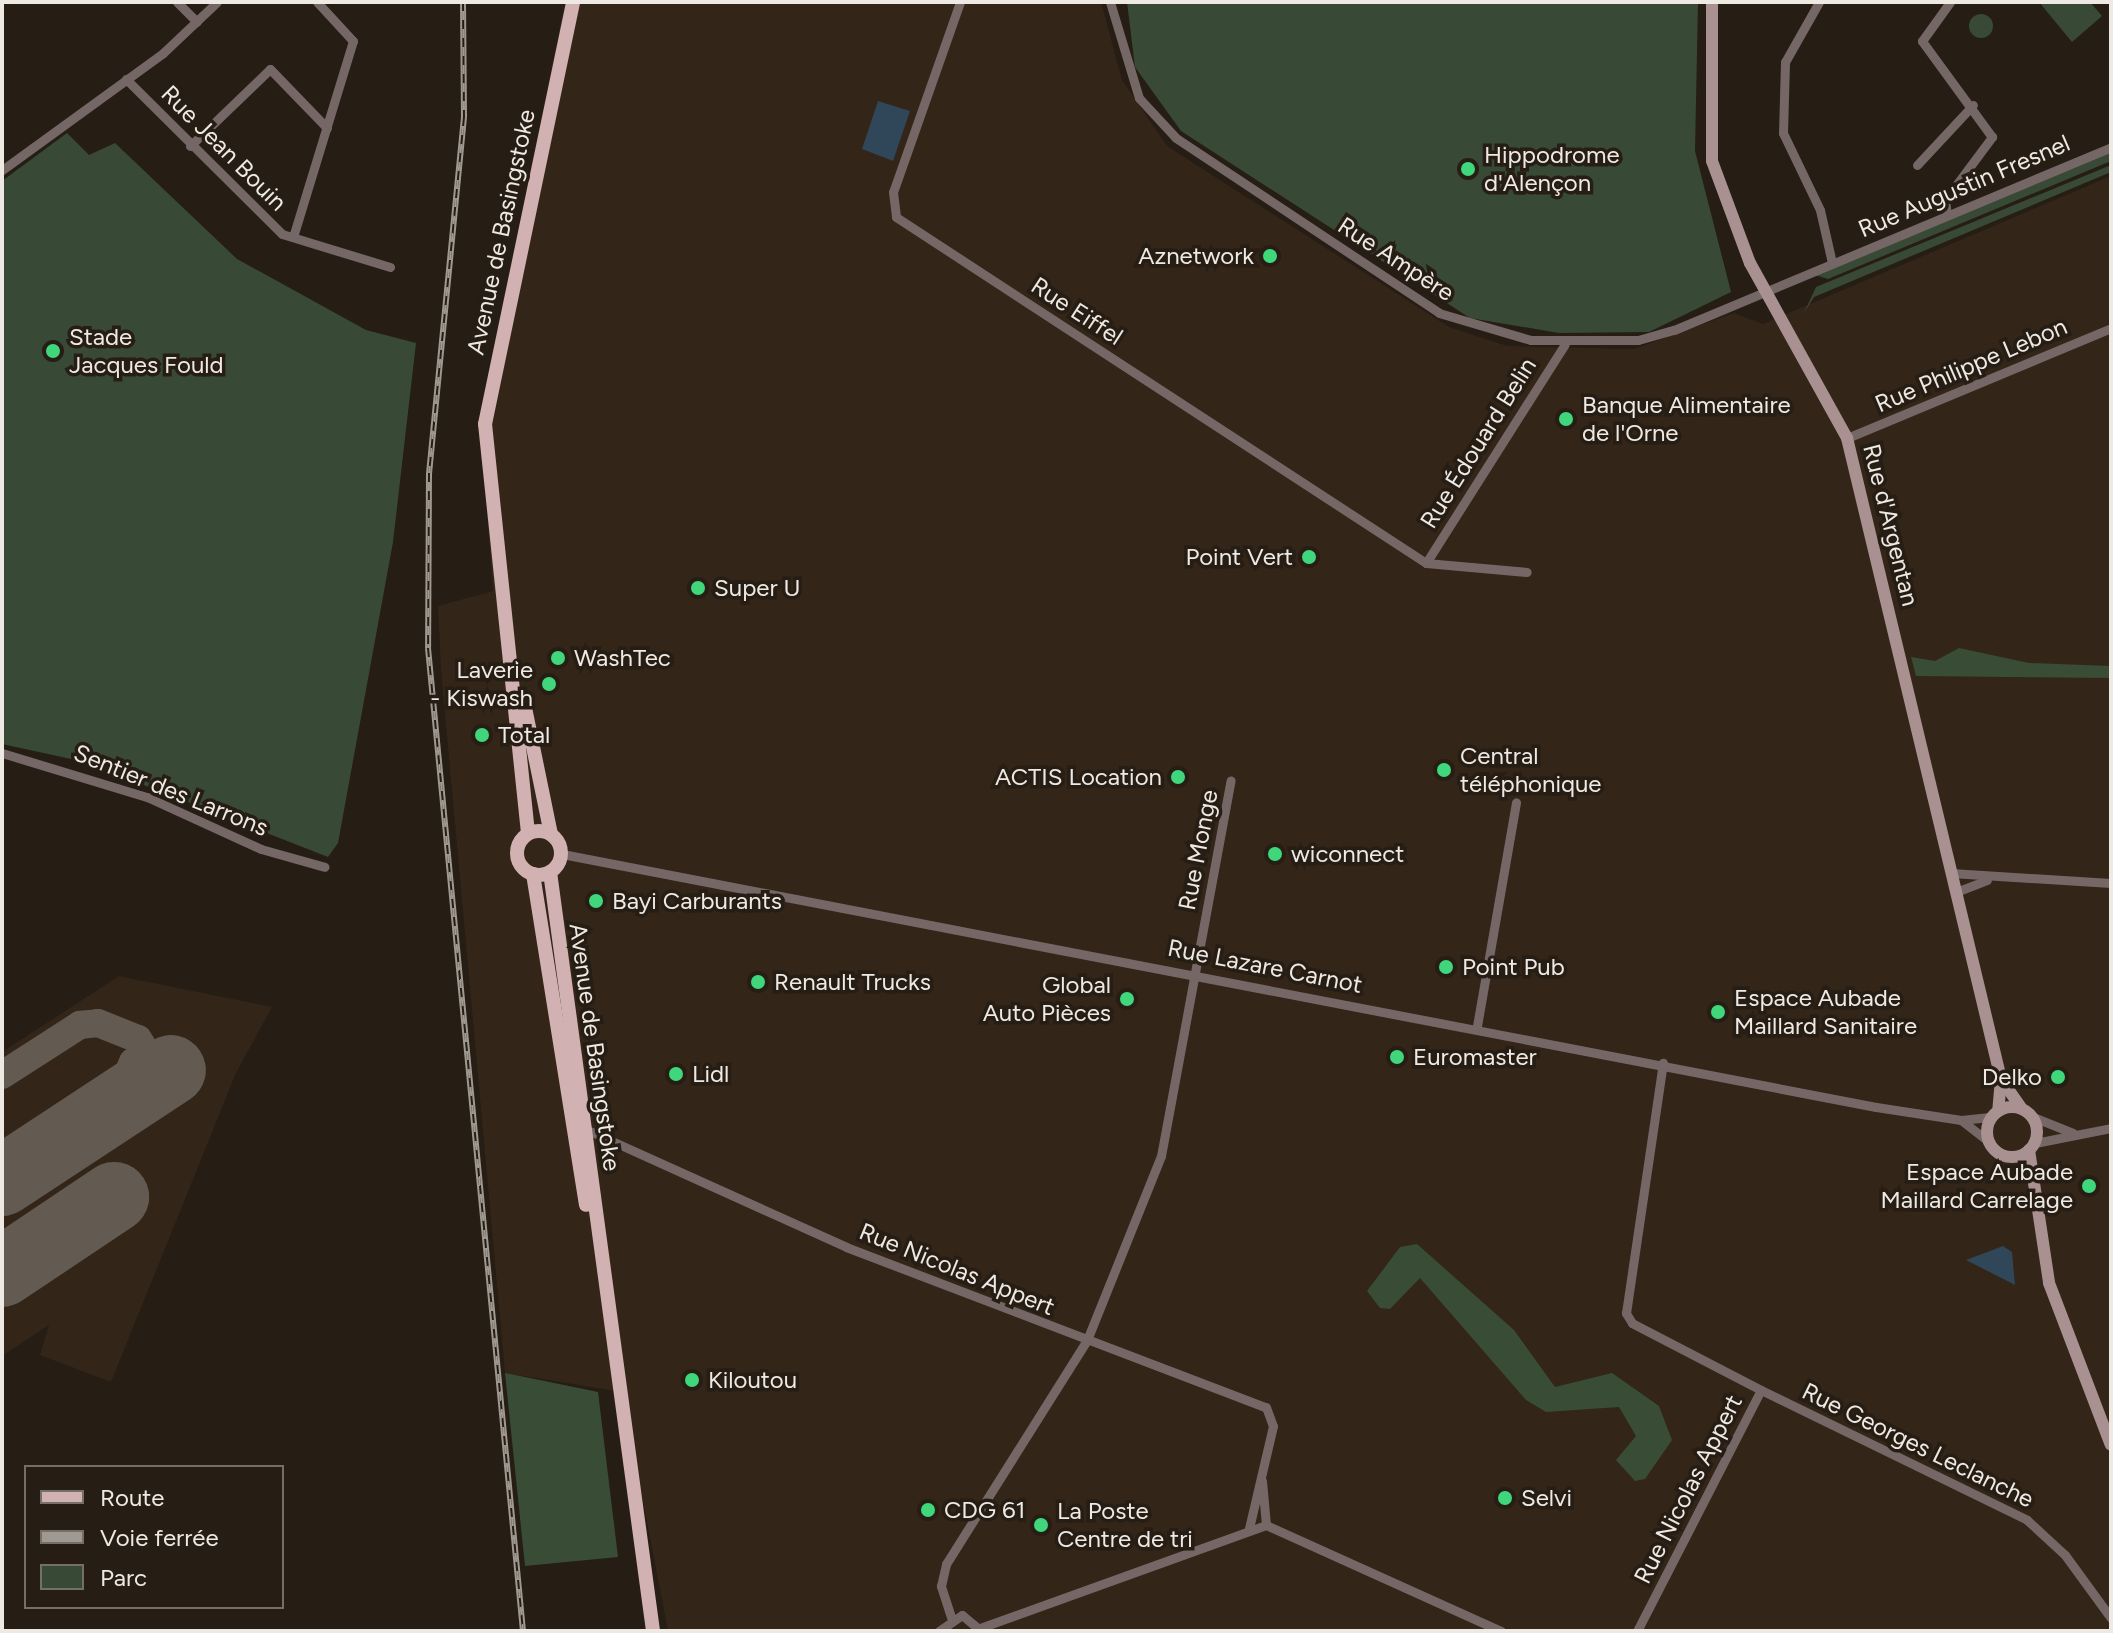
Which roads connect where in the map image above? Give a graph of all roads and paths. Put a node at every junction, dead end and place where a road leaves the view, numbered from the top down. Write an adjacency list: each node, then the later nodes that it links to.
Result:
1 (177, 2): 10 (street)
2 (217, 2): 10 (street)
3 (317, 2): 13 (street)
4 (573, 2): 26 (main road, Avenue de Basingstoke)
5 (960, 2): 27 (street, Rue Eiffel)
6 (1110, 2): 24 (street, Rue Ampère)
7 (1712, 2): 22 (main road, Rue d'Argentan)
8 (1819, 2): 20 (street)
9 (1950, 2): 12 (street)
10 (197, 22): 11 (street)
11 (126, 79): 14 (street, Rue Jean Bouin); 17 (street)
12 (1973, 105): 16 (street); 18 (street)
13 (327, 128): 14 (street); 19 (street)
14 (190, 146): 19 (street, Rue Jean Bouin)
15 (2111, 147): 18 (street, Rue Augustin Fresnel)
16 (1917, 165)
17 (2, 170)
18 (1947, 215): 20 (street, Rue Augustin Fresnel)
19 (293, 237): 21 (street, Rue Jean Bouin)
20 (1832, 263): 22 (street, Rue Augustin Fresnel)
21 (390, 267)
22 (1765, 291): 24 (street, Rue Ampère); 25 (main road, Rue d'Argentan)
23 (2111, 328): 25 (street, Rue Philippe Lebon)
24 (1565, 344): 27 (street, Rue Édouard Belin)
25 (1847, 438): 37 (main road, Rue d'Argentan)
26 (487, 472): 32 (main road, Avenue de Basingstoke); 33 (main road, Avenue de Basingstoke)
27 (1426, 563): 28 (street)
28 (1527, 572)
29 (2, 753): 35 (street, Sentier des Larrons)
30 (1231, 780): 42 (street, Rue Monge)
31 (1516, 802): 43 (street)
32 (528, 833): 33 (main road); 38 (main road)
33 (551, 834): 34 (main road)
34 (562, 854): 36 (main road); 42 (street, Rue Lazare Carnot)
35 (325, 867)
36 (550, 872): 38 (main road); 50 (main road, Avenue de Basingstoke)
37 (1951, 873): 39 (street); 41 (main road, Rue d'Argentan)
38 (533, 874): 50 (main road, Avenue de Basingstoke)
39 (1987, 880): 40 (street); 41 (street)
40 (2111, 883)
41 (1956, 892): 45 (main road, Rue d'Argentan)
42 (1195, 973): 43 (street, Rue Lazare Carnot); 58 (street, Rue Monge)
43 (1477, 1026): 44 (street, Rue Lazare Carnot)
44 (1663, 1063): 49 (street, Rue Lazare Carnot); 59 (street, Rue Nicolas Appert)
45 (2001, 1079): 46 (main road, Rue d'Argentan); 47 (main road, Rue d'Argentan)
46 (2021, 1108): 47 (main road); 48 (main road)
47 (1995, 1114): 49 (street, Rue Lazare Carnot); 53 (main road)
48 (2033, 1117): 52 (street); 54 (main road)
49 (1961, 1120): 53 (street, Rue Lazare Carnot)
50 (581, 1128): 57 (main road, Avenue de Basingstoke); 58 (street, Rue Nicolas Appert)
51 (2111, 1128): 52 (street)
52 (2076, 1134): 54 (street)
53 (1990, 1143): 55 (main road)
54 (2032, 1146): 55 (main road); 56 (main road)
55 (2011, 1157): 56 (main road)
56 (2030, 1188): 60 (main road)
57 (593, 1228): 67 (main road); 68 (main road)
58 (1087, 1340): 61 (street, Rue Nicolas Appert); 64 (street, Rue Monge)
59 (1761, 1390): 65 (street, Rue Georges Leclanche); 71 (street, Rue Nicolas Appert)
60 (2111, 1445)
61 (1262, 1473): 62 (street, Rue Nicolas Appert); 63 (street, Rue Nicolas Appert)
62 (1266, 1525): 63 (street); 70 (street)
63 (1249, 1528): 66 (street)
64 (951, 1617): 66 (street); 69 (street)
65 (2111, 1618)
66 (980, 1630)
67 (643, 1631)
68 (653, 1631)
69 (939, 1631)
70 (1501, 1631)
71 (1637, 1631)

